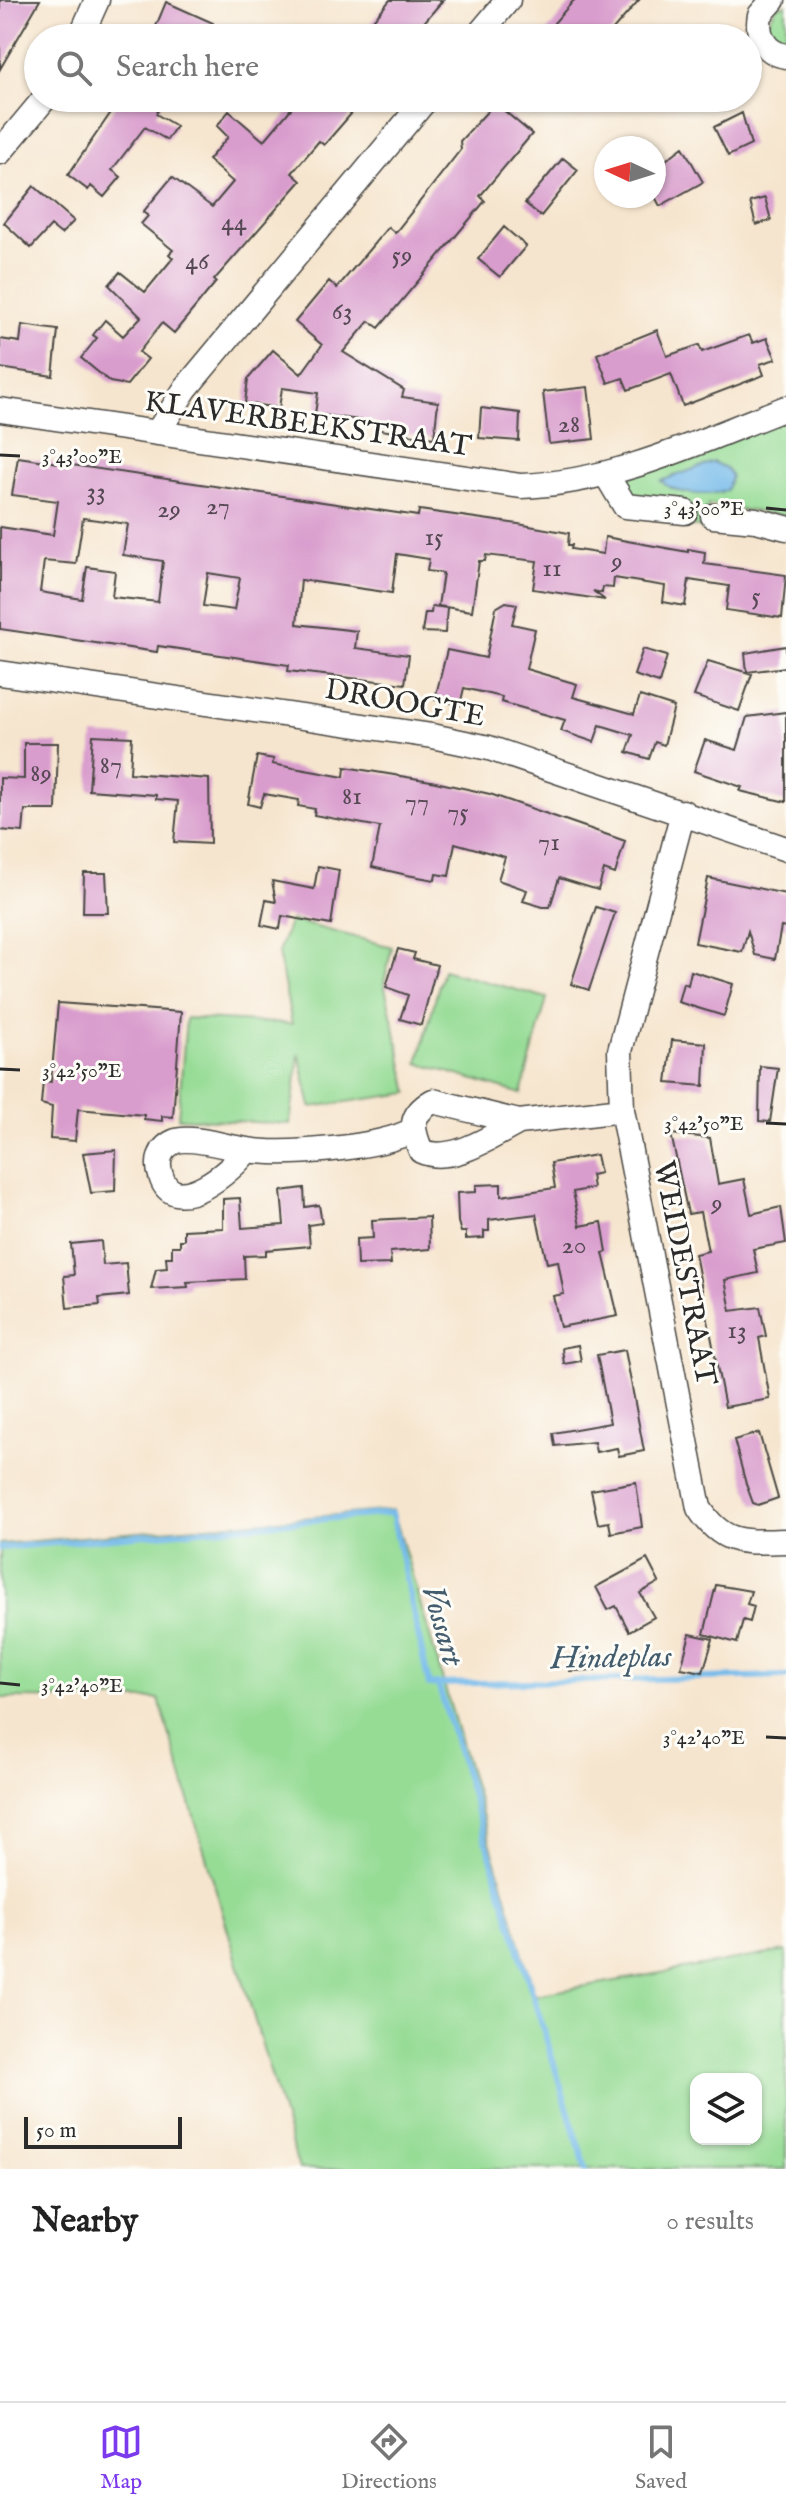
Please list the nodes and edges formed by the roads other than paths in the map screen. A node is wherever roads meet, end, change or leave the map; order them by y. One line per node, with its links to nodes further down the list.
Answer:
1 (97, 0): 4 (street)
2 (508, 0): 5 (street)
3 (773, 0): 6 (street)
4 (86, 24)
5 (488, 24)
6 (760, 24)
7 (762, 39): 8 (street)
8 (786, 56)
9 (33, 112): 11 (street)
10 (415, 112): 14 (street)
11 (0, 152)
12 (786, 408): 15 (street, KLAVERBEEKSTRAAT)
13 (0, 410): 14 (street, KLAVERBEEKSTRAAT)
14 (157, 433): 15 (street, KLAVERBEEKSTRAAT)
15 (607, 476): 16 (street)
16 (685, 512)
17 (713, 516): 18 (street)
18 (786, 528)
19 (0, 673): 20 (street, DROOGTE)
20 (683, 812): 21 (street, DROOGTE); 22 (street, WEIDESTRAAT)
21 (786, 849)
22 (622, 1110): 23 (street); 26 (street, WEIDESTRAAT)
23 (519, 1122): 24 (street); 24 (street)
24 (413, 1130): 25 (street)
25 (247, 1150)
26 (786, 1541)

